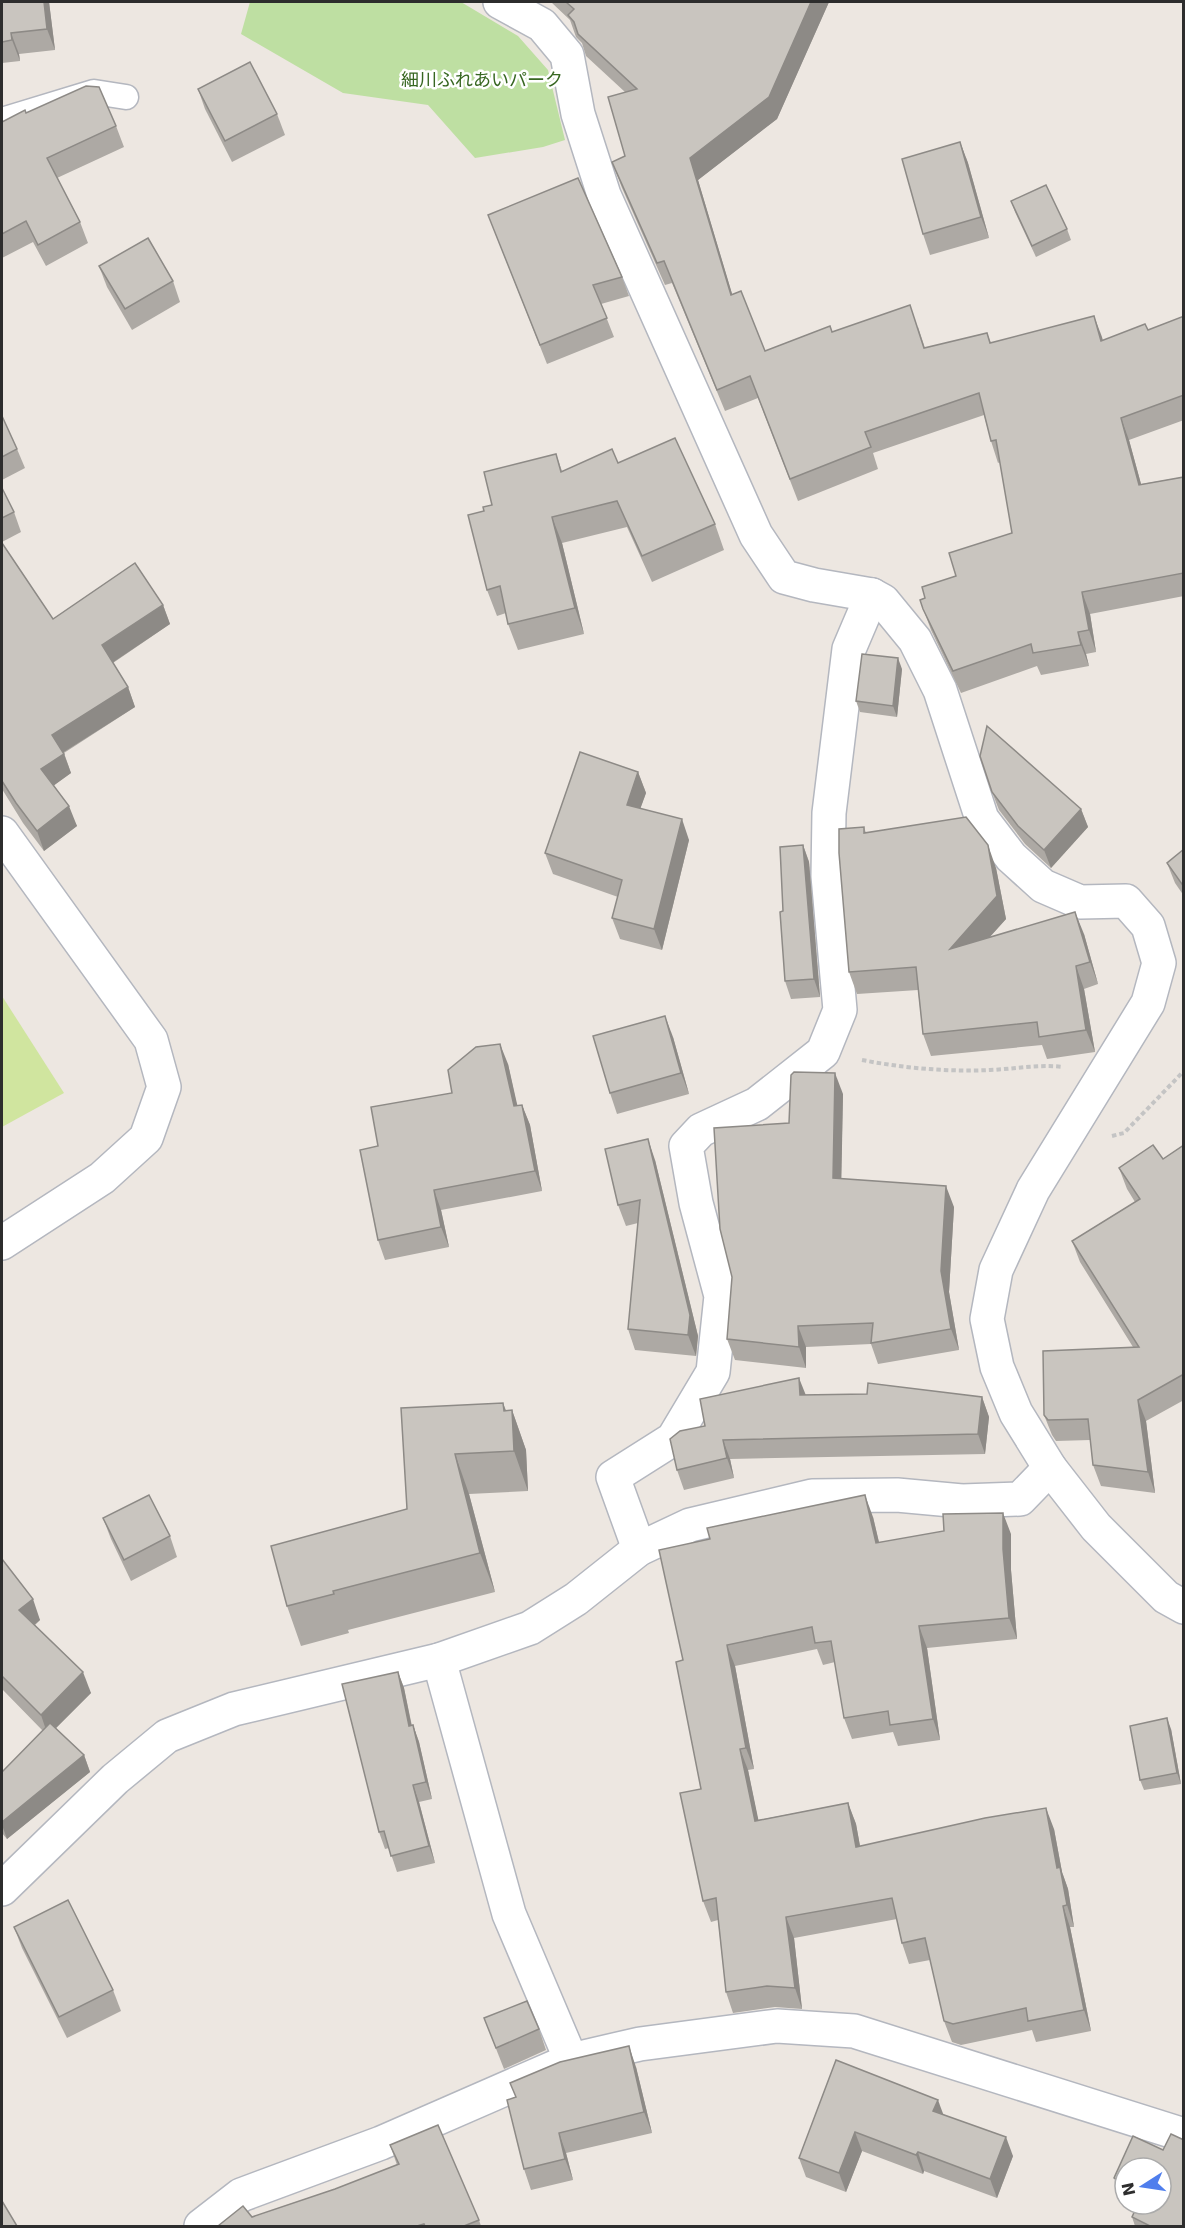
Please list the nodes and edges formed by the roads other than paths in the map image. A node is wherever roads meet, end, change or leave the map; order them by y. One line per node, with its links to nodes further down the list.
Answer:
1 (500, 2): 4 (street)
2 (126, 97): 3 (lane)
3 (2, 120)
4 (872, 595): 7 (street); 8 (street)
5 (2, 833): 6 (street)
6 (2, 1243)
7 (1050, 1468): 8 (street); 9 (street)
8 (639, 1549): 10 (street)
9 (1184, 1607)
10 (439, 1660): 11 (street); 12 (street)
11 (2, 1889)
12 (571, 2060): 13 (street); 14 (street)
13 (1184, 2135)
14 (201, 2226)

